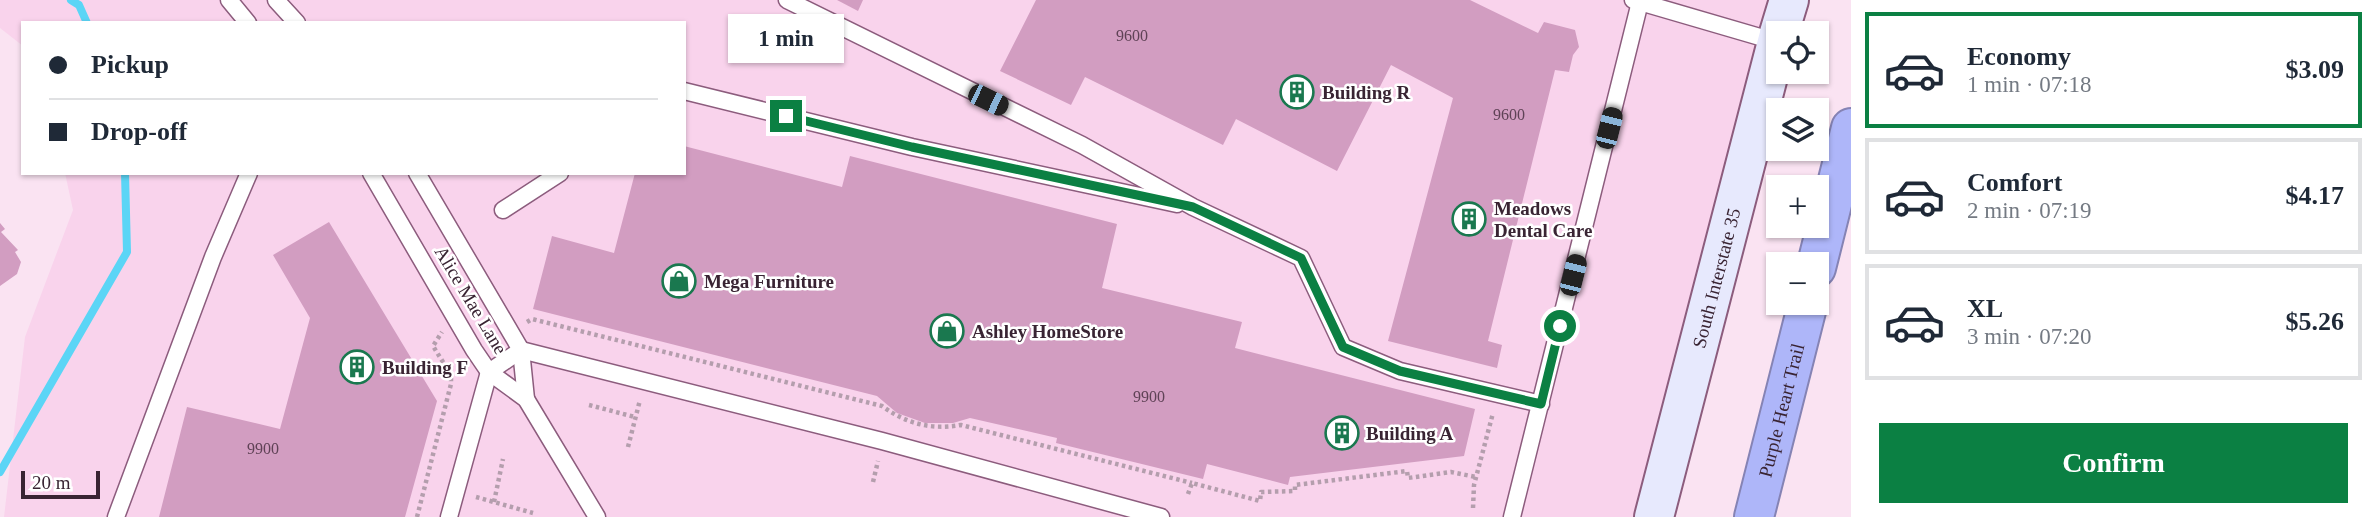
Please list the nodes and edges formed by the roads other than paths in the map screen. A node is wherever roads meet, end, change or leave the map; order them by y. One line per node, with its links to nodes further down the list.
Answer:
1 (229, 0): 6 (lane)
2 (276, 0): 7 (lane)
3 (787, 0): 17 (lane)
4 (1789, 0): 8 (main road, South Interstate 35)
5 (1636, 1): 9 (lane); 24 (lane)
6 (246, 21)
7 (295, 21)
8 (1783, 21)
9 (1766, 35)
10 (1766, 84): 30 (main road, South Interstate 35)
11 (686, 90): 17 (lane)
12 (1851, 128): 19 (highway)
13 (248, 175): 25 (lane)
14 (372, 175): 22 (lane, Alice Mae Lane)
15 (418, 175): 21 (lane, Alice Mae Lane)
16 (557, 175): 18 (lane)
17 (1193, 207): 24 (lane)
18 (503, 210)
19 (1820, 252)
20 (1805, 315): 31 (highway, Purple Heart Trail)
21 (521, 350): 22 (lane); 23 (lane, Alice Mae Lane); 28 (lane)
22 (489, 372): 23 (lane, Alice Mae Lane); 26 (lane)
23 (526, 399): 27 (lane)
24 (1541, 404): 29 (lane)
25 (116, 517)
26 (449, 517)
27 (597, 517)
28 (1161, 517)
29 (1512, 517)
30 (1654, 517)
31 (1754, 517)

